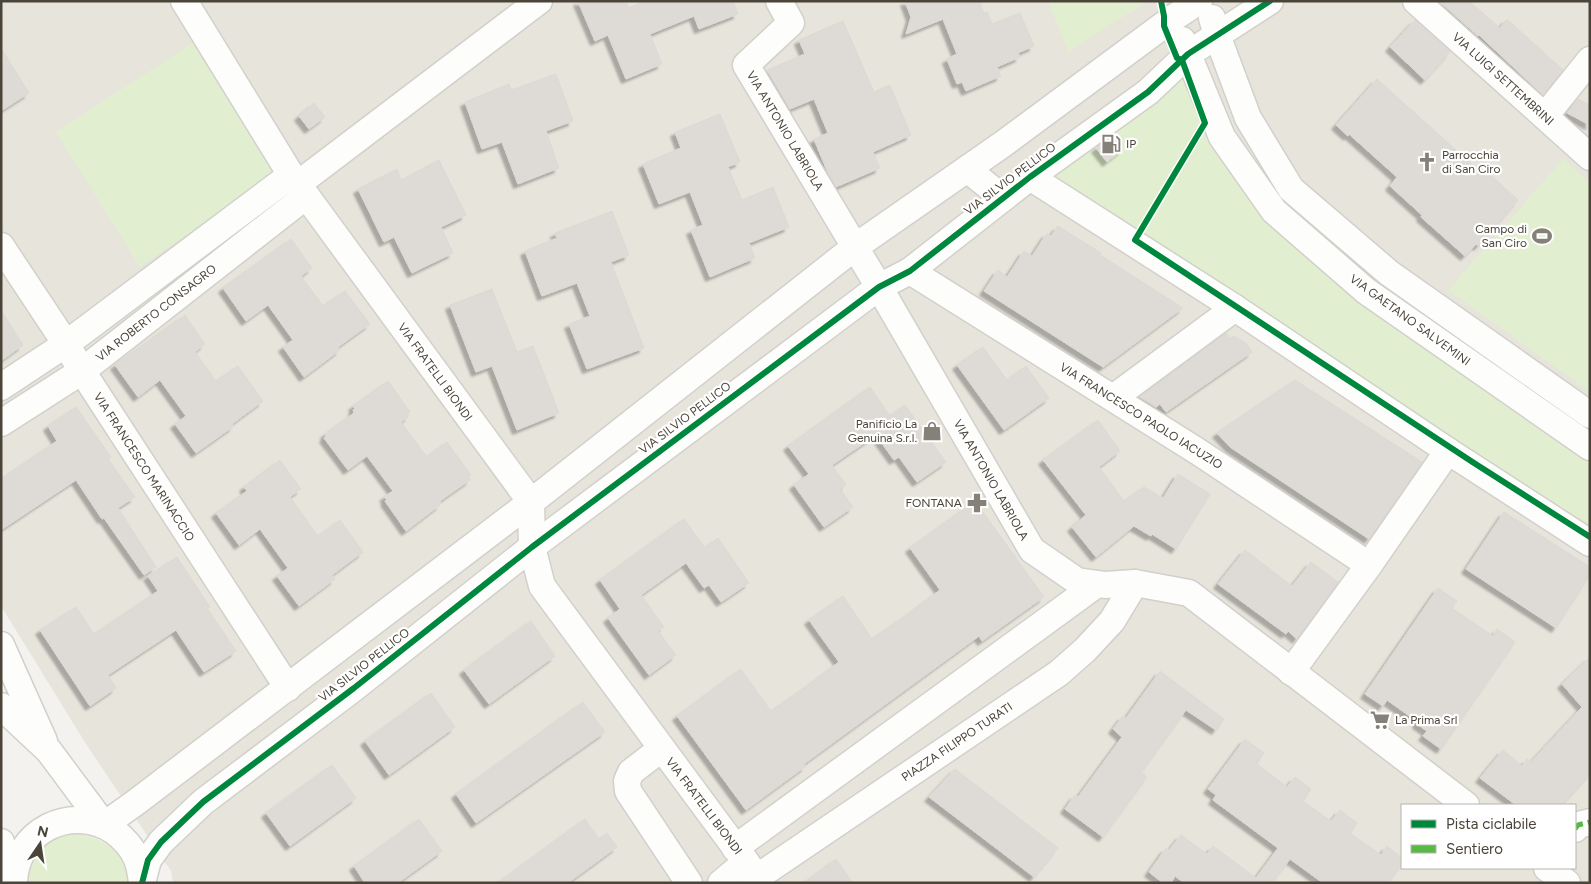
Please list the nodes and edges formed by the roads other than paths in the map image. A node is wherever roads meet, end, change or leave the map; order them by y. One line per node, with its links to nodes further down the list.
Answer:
1 (184, 1): 16 (street, VIA FRATELLI BIONDI)
2 (539, 1): 16 (street, VIA ROBERTO CONSAGRO)
3 (779, 1): 19 (street, VIA ANTONIO LABRIOLA)
4 (1200, 1): 8 (street)
5 (1208, 1): 9 (street)
6 (1270, 1): 9 (street, VIA SILVIO PELLICO)
7 (1416, 1): 12 (street, VIA LUIGI SETTEMBRINI)
8 (1171, 10): 10 (street, VIA GAETANO SALVEMINI); 14 (street)
9 (1217, 35): 10 (street, VIA SILVIO PELLICO); 24 (street)
10 (1188, 54): 15 (street, VIA SILVIO PELLICO); 27 (street, VIA GAETANO SALVEMINI)
11 (1590, 60): 12 (street)
12 (1546, 116): 13 (street, VIA LUIGI SETTEMBRINI)
13 (1590, 157)
14 (967, 169): 17 (street, VIA SILVIO PELLICO); 19 (street)
15 (1030, 177): 17 (street, VIA SILVIO PELLICO); 22 (street)
16 (298, 185): 23 (street, VIA ROBERTO CONSAGRO); 25 (street, VIA ROBERTO CONSAGRO); 35 (street, VIA FRATELLI BIONDI)
17 (1003, 198): 20 (street, VIA SILVIO PELLICO)
18 (1, 246): 23 (street, VIA FRANCESCO MARINACCIO)
19 (855, 247): 21 (street, VIA ANTONIO LABRIOLA); 35 (street)
20 (910, 271): 21 (street, VIA SILVIO PELLICO); 29 (street, VIA FRANCESCO PAOLO IACUZIO)
21 (878, 286): 37 (street, VIA SILVIO PELLICO); 40 (street, VIA ANTONIO LABRIOLA)
22 (1235, 308): 29 (street); 34 (street)
23 (66, 344): 25 (street, VIA FRANCESCO MARINACCIO); 26 (street, VIA ROBERTO CONSAGRO)
24 (1521, 366): 27 (street); 28 (street)
25 (82, 371): 32 (street, VIA ROBERTO CONSAGRO); 43 (street, VIA FRANCESCO MARINACCIO)
26 (1, 386)
27 (1504, 387): 30 (street, VIA GAETANO SALVEMINI)
28 (1560, 393): 30 (street); 31 (street)
29 (1113, 398): 38 (street, VIA FRANCESCO PAOLO IACUZIO)
30 (1544, 415): 33 (street, VIA GAETANO SALVEMINI)
31 (1590, 415)
32 (1, 423)
33 (1590, 447)
34 (1448, 452): 36 (street); 38 (street)
35 (531, 502): 37 (street, VIA FRATELLI BIONDI); 43 (street)
36 (1590, 543)
37 (532, 547): 45 (street, VIA FRATELLI BIONDI); 55 (street, VIA SILVIO PELLICO)
38 (1370, 565): 42 (street)
39 (1135, 583): 40 (street, VIA ANTONIO LABRIOLA); 42 (street, VIA ANTONIO LABRIOLA); 52 (street, PIAZZA FILIPPO TURATI)
40 (1097, 584): 52 (street)
41 (1, 645): 46 (street)
42 (1291, 672): 47 (street, VIA ANTONIO LABRIOLA)
43 (288, 688): 49 (street)
44 (1, 706): 46 (street)
45 (661, 749): 52 (street, VIA FRATELLI BIONDI); 56 (street, VIA FRATELLI BIONDI)
46 (49, 751): 49 (street)
47 (1465, 804)
48 (1590, 822): 50 (street)
49 (104, 825): 54 (street); 55 (street)
50 (1576, 828)
51 (1, 842): 54 (street)
52 (749, 868): 57 (street, VIA FRATELLI BIONDI)
53 (1548, 869): 58 (street)
54 (13, 883)
55 (142, 883)
56 (689, 883)
57 (721, 883)
58 (1567, 883)

